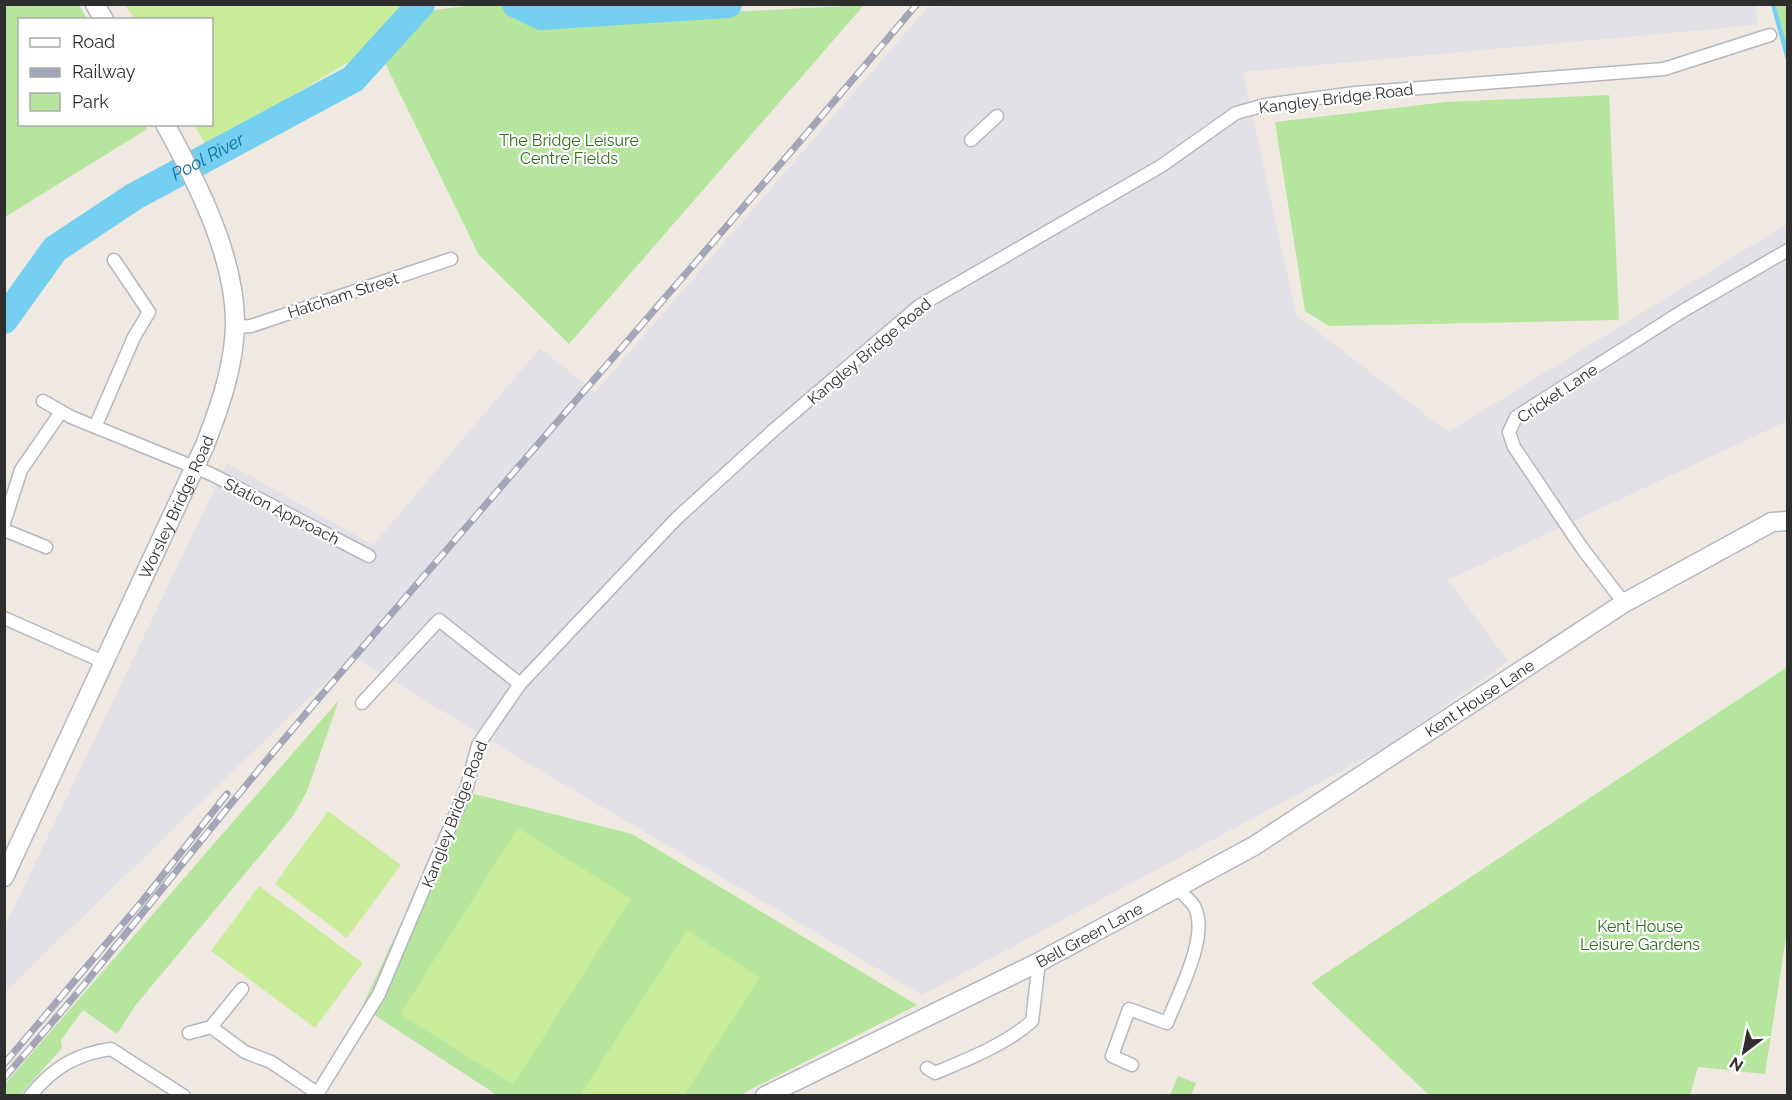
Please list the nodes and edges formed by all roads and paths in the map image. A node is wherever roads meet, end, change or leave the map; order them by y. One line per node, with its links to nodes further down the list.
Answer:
1 (95, 4): 2 (street)
2 (103, 18)
3 (1770, 34): 23 (street, Kangley Bridge Road)
4 (997, 116): 6 (street)
5 (166, 126): 10 (street, Worsley Bridge Road)
6 (971, 140)
7 (1788, 250): 20 (street, Cricket Lane)
8 (451, 259): 10 (street, Hatcham Street)
9 (114, 260): 13 (street)
10 (235, 327): 14 (street, Worsley Bridge Road)
11 (44, 401): 12 (street, Station Approach)
12 (61, 412): 13 (street, Station Approach); 16 (street)
13 (96, 426): 14 (street, Station Approach)
14 (195, 467): 19 (street, Station Approach); 22 (street, Worsley Bridge Road)
15 (1788, 521): 20 (street, Kent House Lane)
16 (4, 523)
17 (4, 530): 18 (street)
18 (46, 548)
19 (369, 556)
20 (1624, 603): 26 (street, Kent House Lane)
21 (4, 618): 22 (street)
22 (106, 663): 25 (street, Worsley Bridge Road)
23 (520, 684): 24 (street); 33 (street, Kangley Bridge Road)
24 (362, 703)
25 (4, 877)
26 (1177, 888): 27 (street, Bell Green Lane); 31 (street)
27 (1039, 962): 32 (street); 36 (street, Bell Green Lane)
28 (242, 989): 29 (street)
29 (211, 1027): 30 (street); 33 (street)
30 (189, 1033)
31 (1132, 1065)
32 (927, 1068)
33 (316, 1094)
34 (30, 1095): 35 (street)
35 (184, 1095)
36 (765, 1095)

